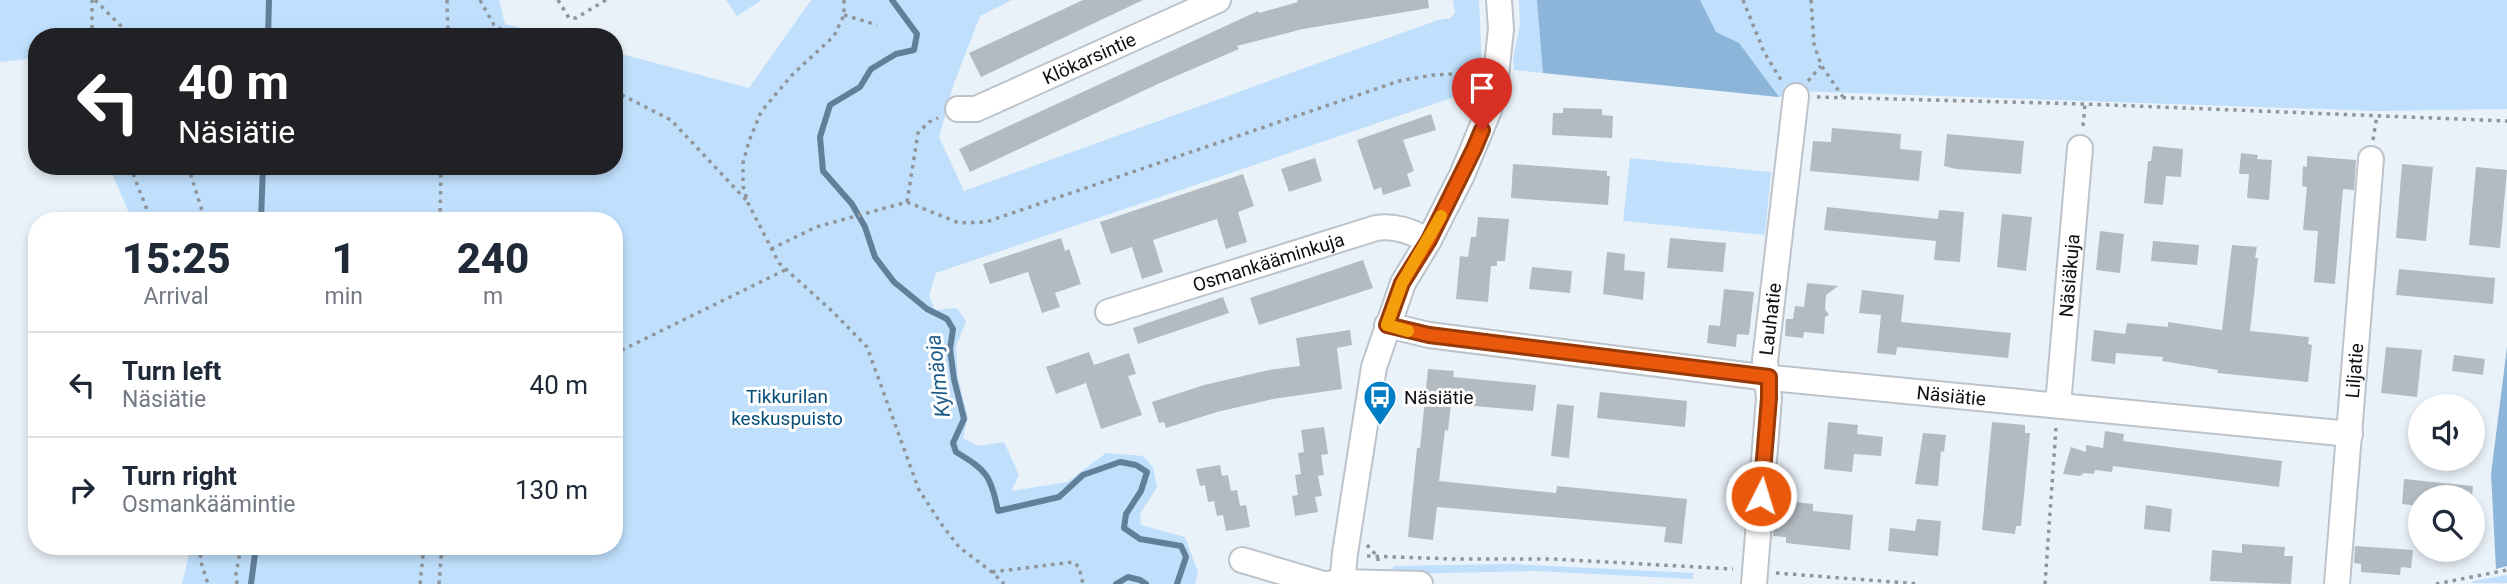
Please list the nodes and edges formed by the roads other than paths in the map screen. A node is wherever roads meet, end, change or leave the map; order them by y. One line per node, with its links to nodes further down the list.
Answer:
1 (1218, 0): 4 (street, Klökarsintie)
2 (1499, 0): 7 (street)
3 (1796, 96): 10 (street, Lauhatie)
4 (952, 112)
5 (2080, 148): 11 (street, Näsiäkuja)
6 (2371, 159): 12 (street, Liljatie)
7 (1429, 240): 8 (street, Osmankääminkuja); 9 (street)
8 (1108, 312)
9 (1387, 325): 10 (street, Näsiätie); 15 (street)
10 (1769, 377): 11 (street, Näsiätie); 14 (street, Lauhatie)
11 (2058, 405): 12 (street, Näsiätie)
12 (2350, 434): 18 (street, Liljatie)
13 (1241, 560): 15 (street)
14 (1755, 577)
15 (1334, 583): 16 (street)
16 (1378, 583): 17 (street)
17 (1420, 584)
18 (2337, 584)

